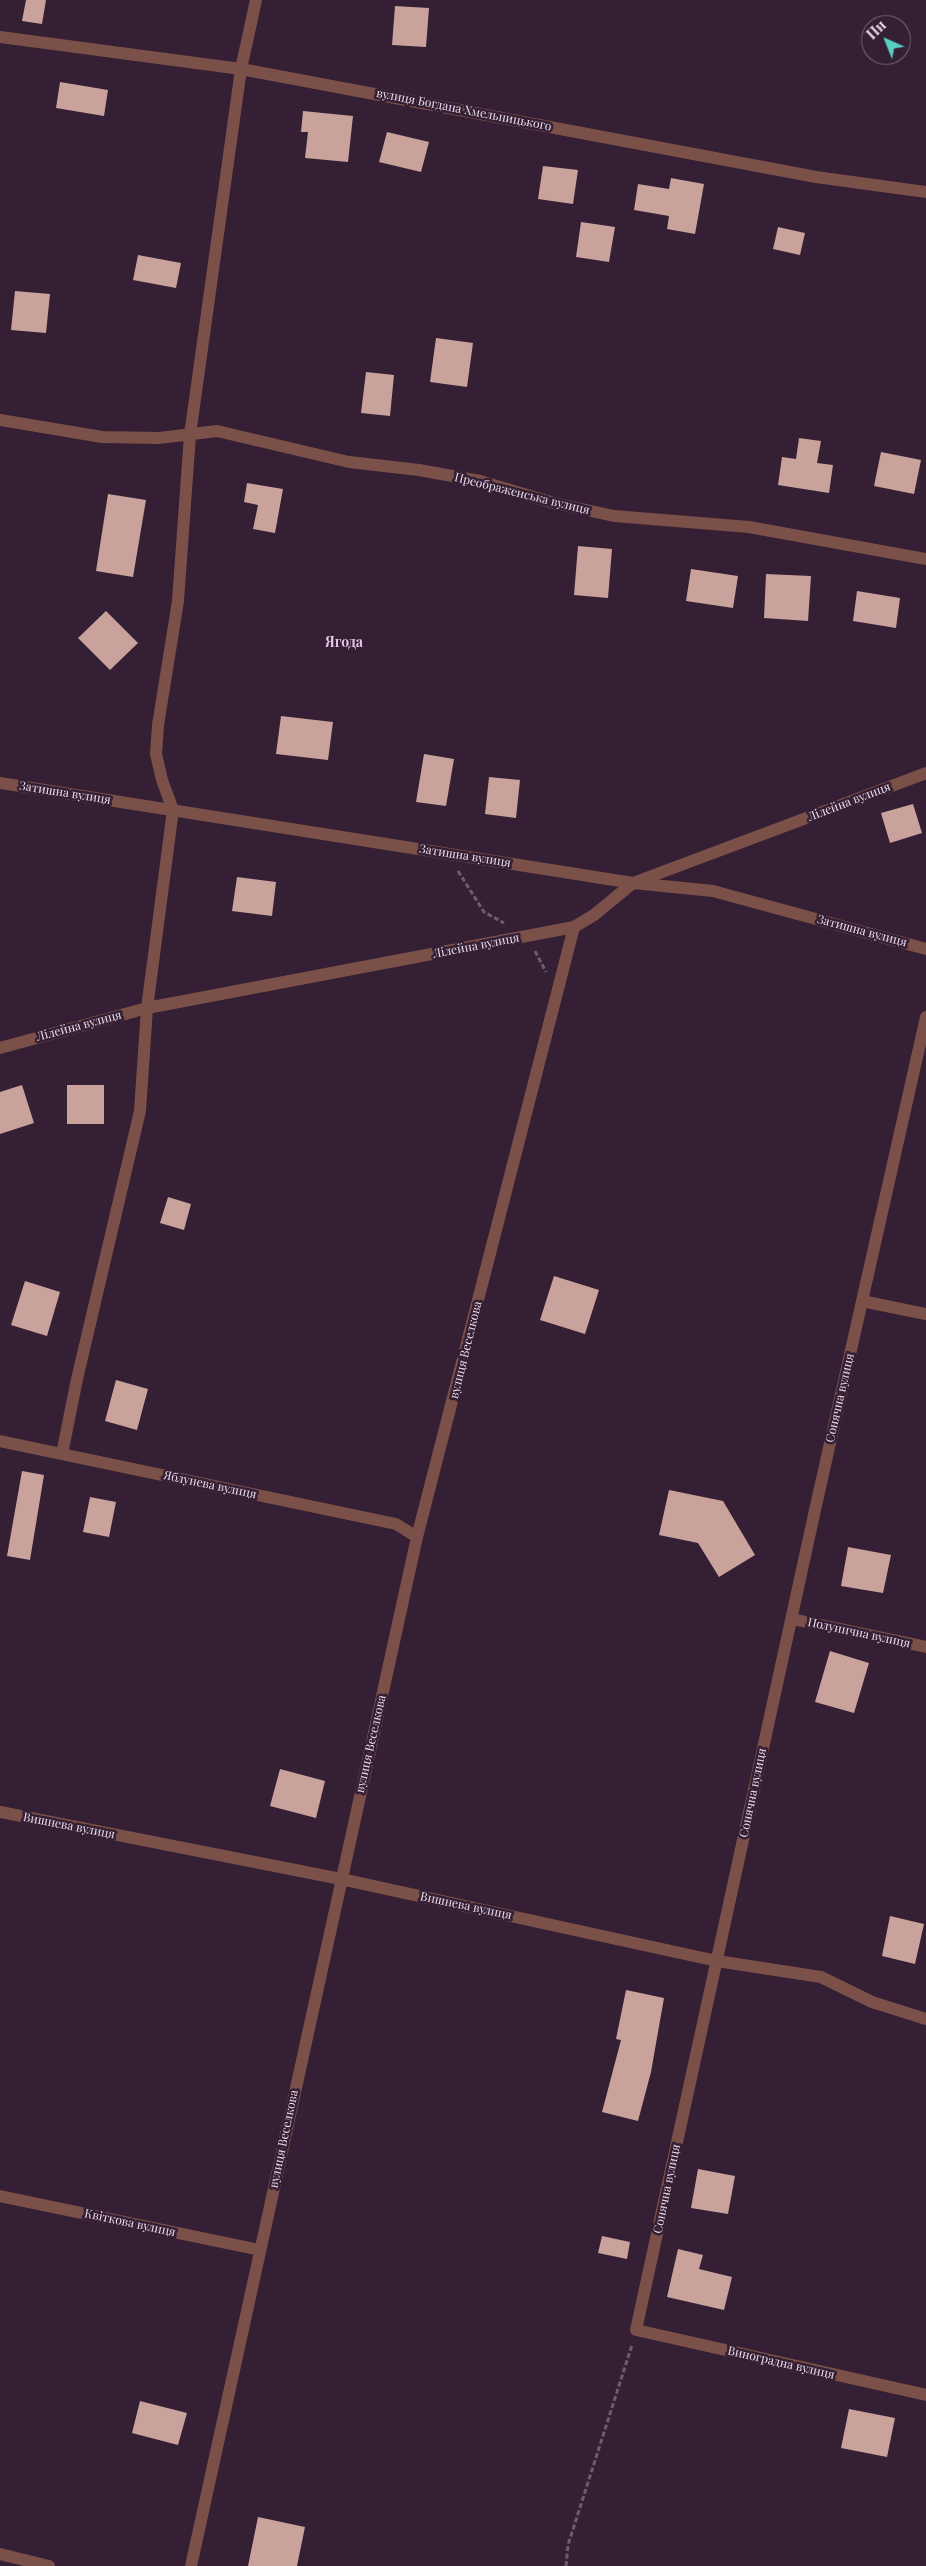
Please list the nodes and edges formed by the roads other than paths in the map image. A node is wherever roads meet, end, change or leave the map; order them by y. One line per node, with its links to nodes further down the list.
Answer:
1 (256, 0): 3 (street)
2 (0, 37): 3 (street, вулиця Богдана Хмельницького)
3 (241, 68): 4 (street, вулиця Богдана Хмельницького); 6 (street)
4 (926, 192)
5 (0, 420): 6 (street, Преображенська вулиця)
6 (190, 435): 7 (street, Преображенська вулиця); 10 (street)
7 (926, 559)
8 (926, 773): 11 (street, Лілейна вулиця)
9 (0, 783): 10 (street, Затишна вулиця)
10 (173, 810): 11 (street, Затишна вулиця); 14 (street)
11 (633, 883): 12 (street, Лілейна вулиця); 13 (street, Затишна вулиця)
12 (574, 927): 14 (street, Лілейна вулиця); 21 (street, вулиця Веселкова)
13 (926, 949)
14 (147, 1008): 16 (street, Лілейна вулиця); 20 (street)
15 (926, 1016): 17 (street, Сонячна вулиця)
16 (0, 1048)
17 (862, 1301): 18 (street); 22 (street, Сонячна вулиця)
18 (926, 1314)
19 (0, 1441): 20 (street, Яблунева вулиця)
20 (62, 1454): 21 (street, Яблунева вулиця)
21 (417, 1537): 25 (street, вулиця Веселкова)
22 (792, 1619): 23 (street, Полунична вулиця); 26 (street, Сонячна вулиця)
23 (926, 1647)
24 (0, 1812): 25 (street, Вишнева вулиця)
25 (341, 1878): 26 (street, Вишнева вулиця); 29 (street, вулиця Веселкова)
26 (717, 1960): 27 (street, Вишнева вулиця); 30 (street, Сонячна вулиця)
27 (926, 2019)
28 (0, 2196): 29 (street, Квіткова вулиця)
29 (260, 2250): 34 (street, вулиця Веселкова)
30 (636, 2330): 31 (street, Виноградна вулиця)
31 (926, 2395)
32 (0, 2554): 33 (street)
33 (49, 2566)
34 (191, 2566)

